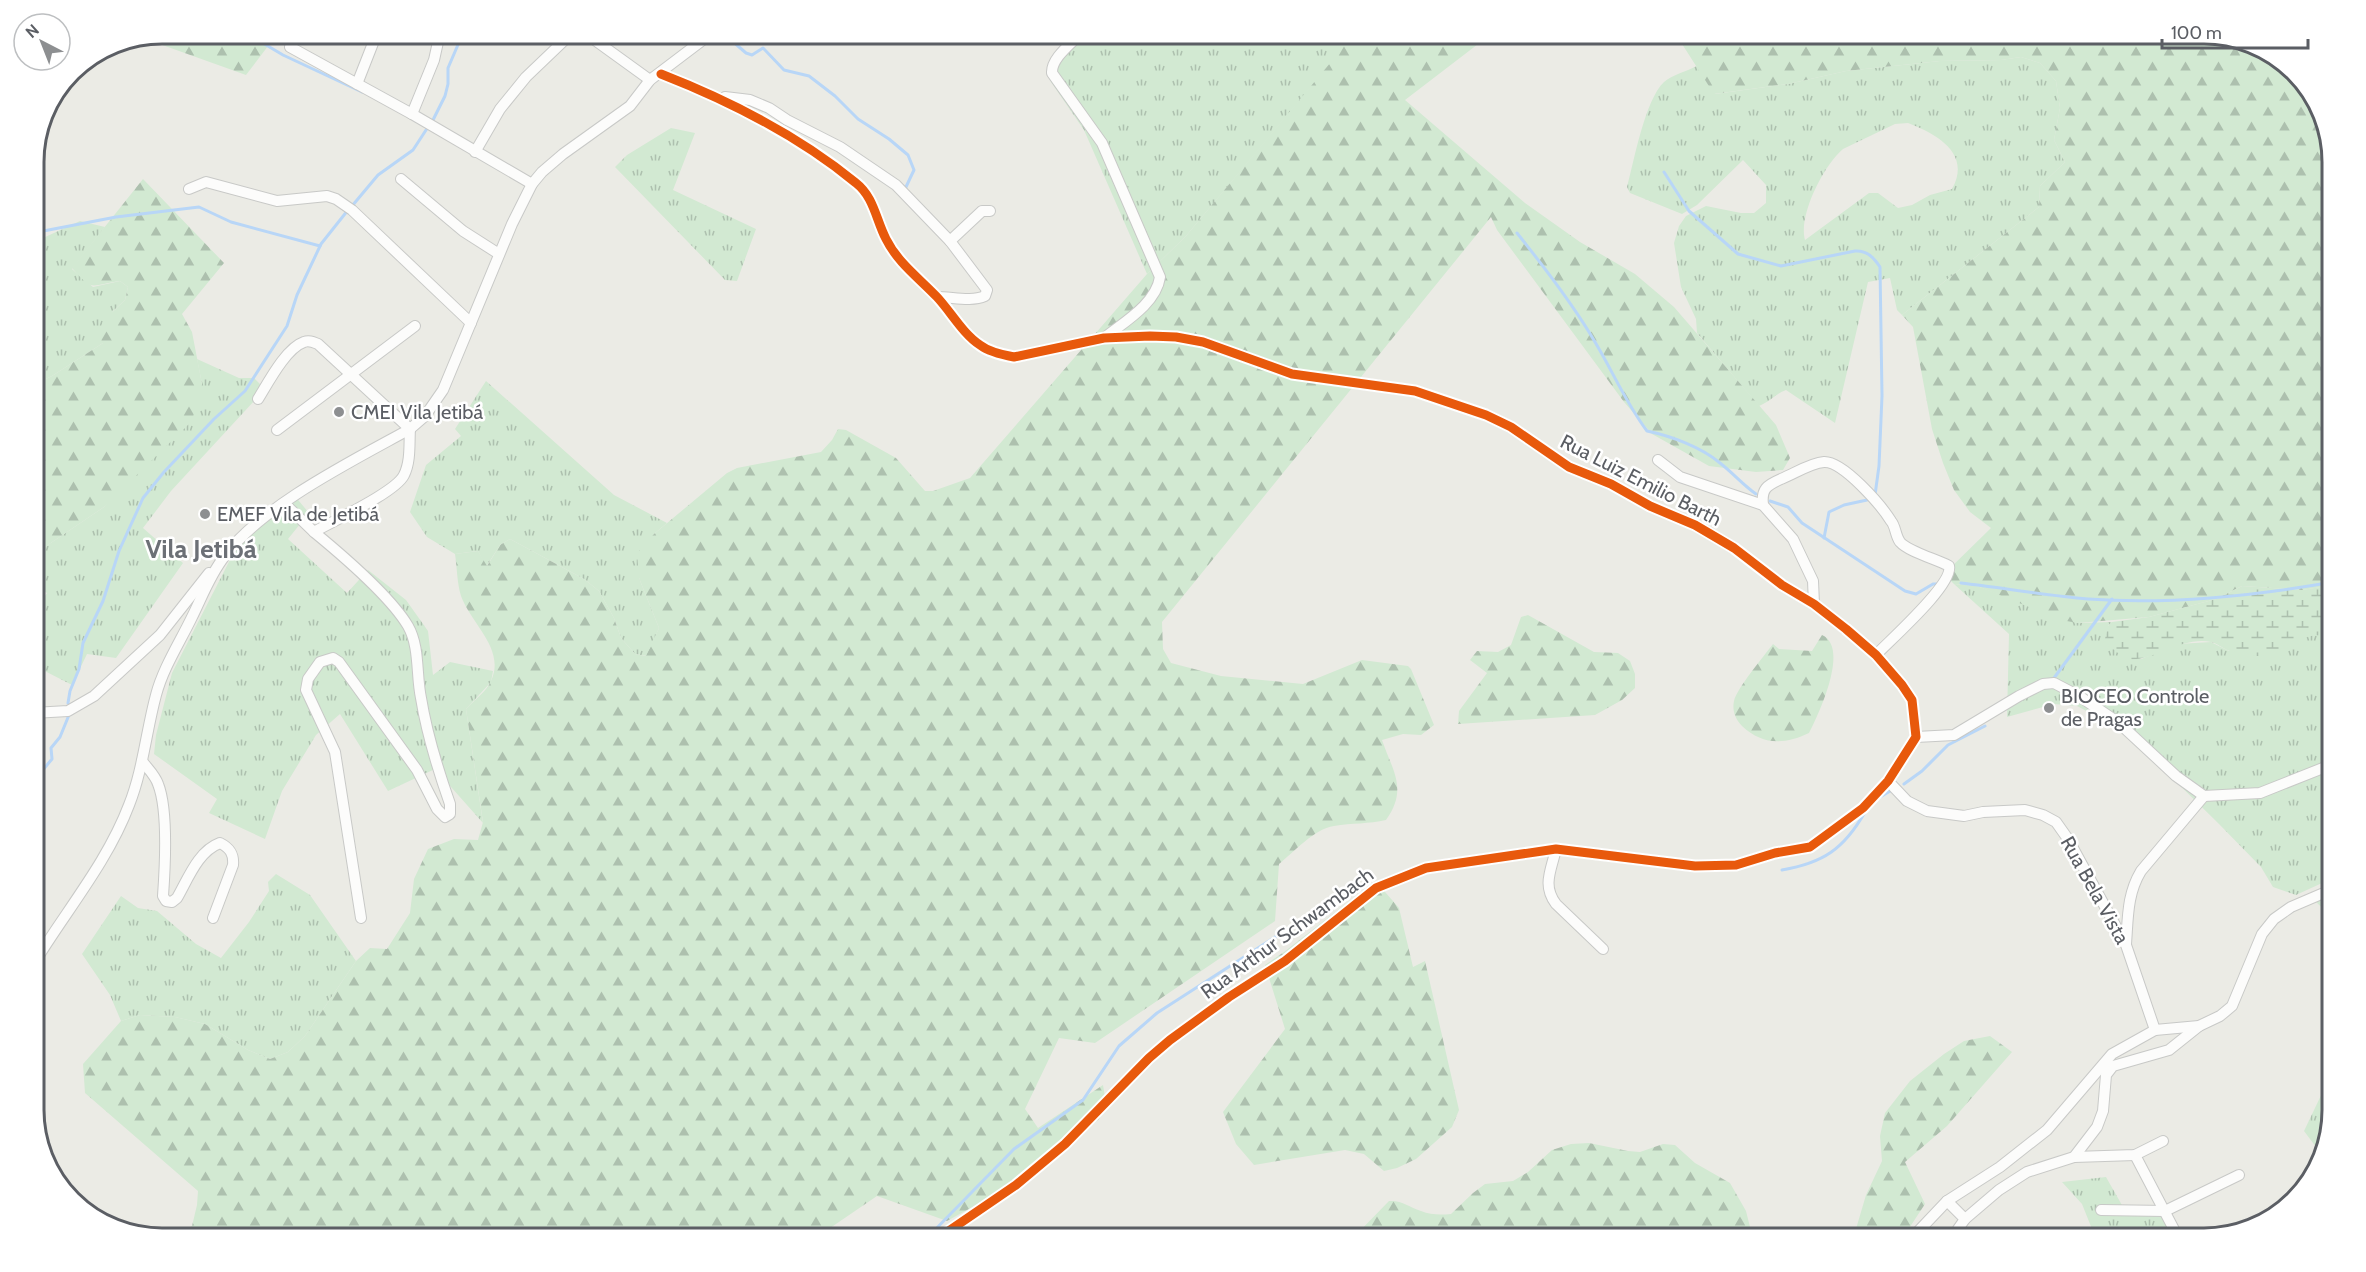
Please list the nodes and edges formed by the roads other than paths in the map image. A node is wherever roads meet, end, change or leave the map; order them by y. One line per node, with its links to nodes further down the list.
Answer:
1 (372, 44): 10 (street)
2 (438, 44): 12 (street)
3 (560, 44): 13 (street)
4 (600, 44): 9 (street)
5 (698, 44): 8 (street)
6 (1071, 44): 23 (street)
7 (290, 47): 10 (street)
8 (661, 74): 9 (street); 11 (street, Rua Luiz Emilio Barth)
9 (650, 80): 15 (street)
10 (357, 84): 12 (street)
11 (718, 97): 18 (street); 20 (street, Rua Luiz Emilio Barth)
12 (412, 114): 13 (street)
13 (475, 152): 15 (street)
14 (401, 179): 19 (street)
15 (532, 184): 19 (street)
16 (189, 189): 21 (street)
17 (990, 211): 18 (street)
18 (950, 241): 20 (street)
19 (500, 254): 21 (street)
20 (937, 297): 23 (street, Rua Luiz Emilio Barth)
21 (471, 323): 26 (street)
22 (415, 326): 24 (street)
23 (1104, 338): 33 (street, Rua Luiz Emilio Barth)
24 (350, 375): 25 (street); 26 (street); 27 (street)
25 (258, 399)
26 (410, 429): 29 (street); 31 (street)
27 (277, 430)
28 (1658, 459): 30 (street)
29 (284, 503): 31 (street); 32 (street)
30 (1763, 505): 33 (street); 34 (street)
31 (314, 532): 44 (street)
32 (224, 556): 35 (street); 37 (street)
33 (1814, 604): 34 (street)
34 (1876, 655): 36 (street)
35 (44, 712)
36 (1916, 737): 39 (street, Rua Arthur Schwambach); 40 (street)
37 (142, 761): 43 (street); 46 (street)
38 (2322, 768): 40 (street)
39 (1888, 781): 41 (street, Rua Arthur Schwambach); 45 (street, Rua Bela Vista)
40 (2204, 796): 45 (street)
41 (1556, 849): 47 (street); 58 (street, Rua Arthur Schwambach)
42 (2322, 894): 48 (street)
43 (213, 918)
44 (361, 918)
45 (2126, 945): 49 (street, Rua Bela Vista)
46 (44, 948)
47 (1603, 949)
48 (2199, 1026): 49 (street); 52 (street)
49 (2155, 1030): 54 (street)
50 (2163, 1141): 51 (street)
51 (2135, 1155): 52 (street); 56 (street)
52 (2074, 1158): 57 (street)
53 (2239, 1175): 56 (street)
54 (1947, 1201): 57 (street); 59 (street)
55 (2101, 1210): 56 (street)
56 (2165, 1211): 61 (street)
57 (1965, 1219): 60 (street)
58 (953, 1228)
59 (1921, 1228)
60 (1960, 1228)
61 (2174, 1228)

